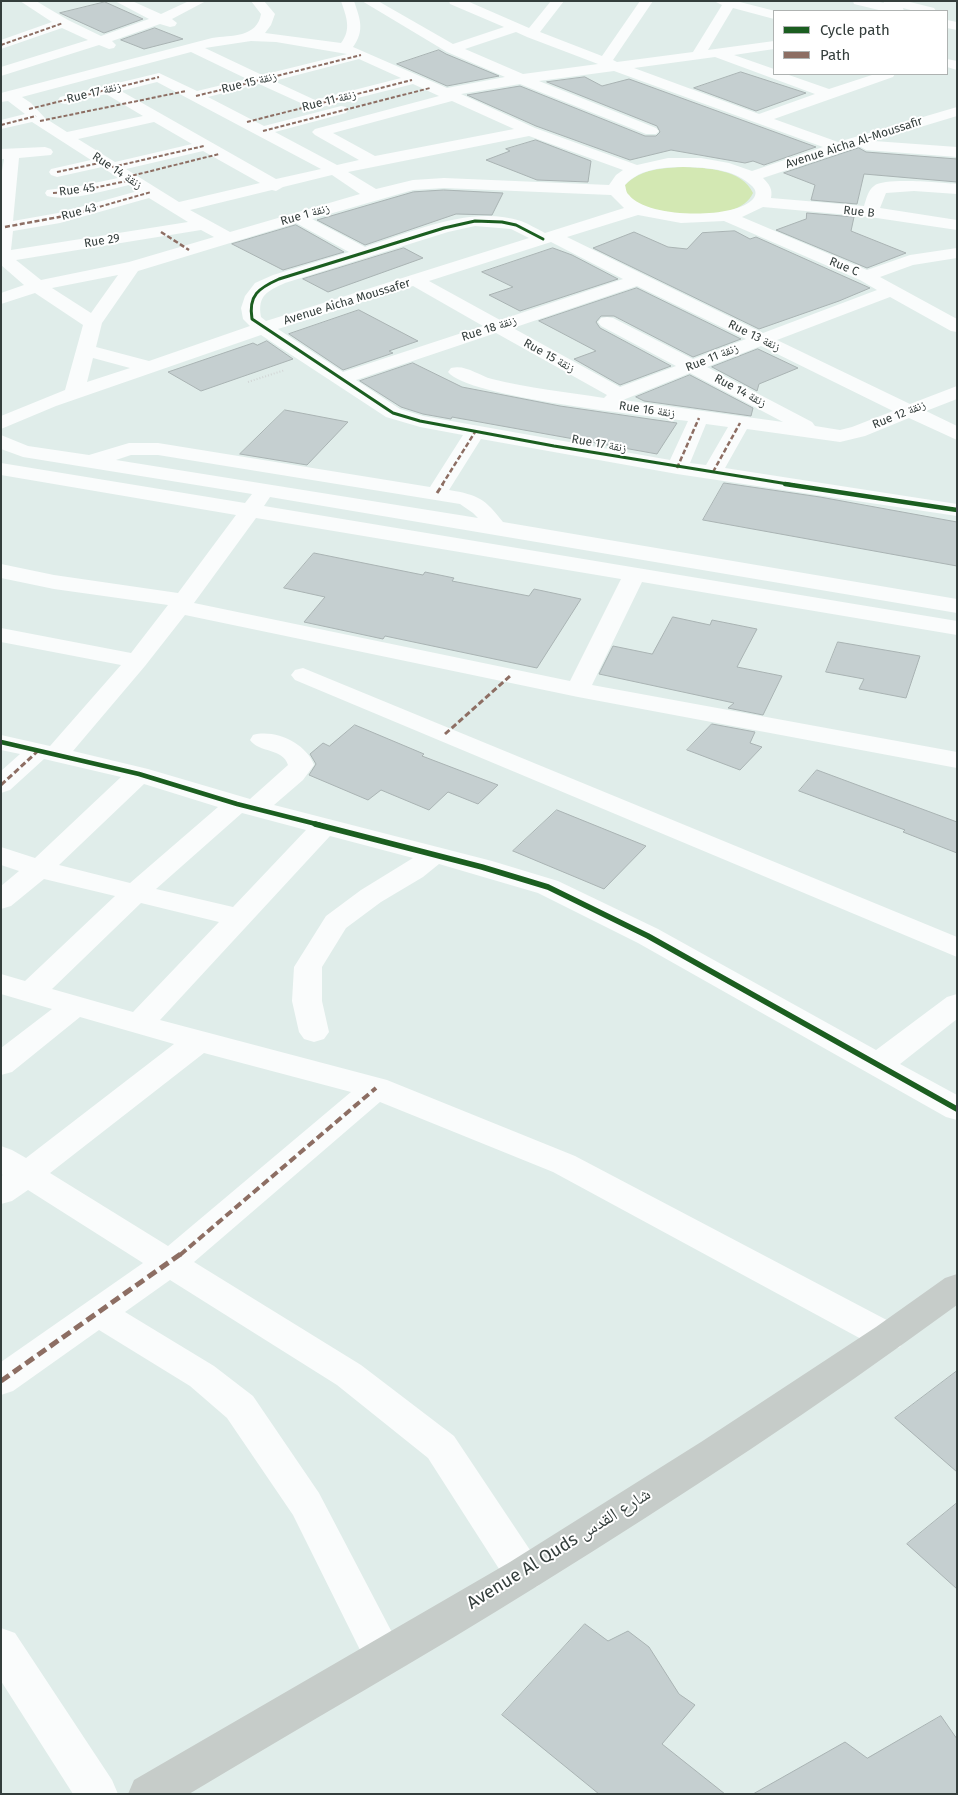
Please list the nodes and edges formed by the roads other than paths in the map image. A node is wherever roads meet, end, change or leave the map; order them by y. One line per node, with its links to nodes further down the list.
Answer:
1 (26, 1): 14 (street)
2 (121, 1): 17 (street)
3 (200, 1): 17 (street)
4 (257, 1): 22 (street)
5 (347, 1): 26 (street)
6 (368, 1): 27 (street)
7 (455, 1): 19 (street)
8 (558, 1): 20 (street)
9 (647, 1): 32 (street)
10 (859, 1): 12 (street)
11 (725, 2): 15 (street); 30 (street)
12 (889, 7): 13 (street)
13 (919, 10)
14 (48, 13): 16 (street); 18 (street)
15 (773, 15)
16 (29, 19)
17 (161, 19): 21 (street); 23 (street)
18 (64, 23): 23 (street); 24 (street)
19 (515, 28): 20 (street); 27 (street)
20 (532, 34): 32 (street)
21 (191, 37): 22 (street); 31 (street); 39 (street)
22 (251, 37): 26 (street)
23 (99, 41): 31 (street); 33 (street)
24 (1, 45)
25 (773, 45): 28 (street)
26 (345, 48): 29 (street)
27 (452, 49): 38 (street)
28 (717, 53): 30 (street); 35 (street)
29 (361, 55): 39 (street, Rue 15 زنقة); 40 (street)
30 (697, 56): 32 (street)
31 (144, 60): 41 (street)
32 (610, 65): 38 (street); 52 (street)
33 (17, 67): 34 (street); 41 (street)
34 (1, 72)
35 (773, 74)
36 (777, 75): 45 (street)
37 (877, 75): 45 (street)
38 (521, 79): 44 (street); 57 (street)
39 (262, 80): 43 (street, Rue 15 زنقة); 48 (street)
40 (412, 80): 44 (street); 48 (street, Rue 11 زنقة)
41 (48, 86): 46 (street)
42 (109, 90): 43 (street, Rue 17 زنقة); 47 (street); 50 (street, Rue 17 زنقة)
43 (191, 93): 47 (street, Rue 15 زنقة); 53 (street)
44 (442, 93): 55 (street); 56 (street); 65 (street)
45 (828, 94): 52 (street)
46 (6, 97): 50 (street, Rue 14 زنقة)
47 (132, 103): 50 (street, Rue 15 زنقة); 51 (street)
48 (314, 105): 53 (street, Rue 11 زنقة)
49 (957, 111): 59 (street, Avenue Aicha Al-Moussafir)
50 (35, 115): 54 (street); 58 (street, Rue 14 زنقة)
51 (156, 117): 58 (street); 60 (street)
52 (761, 118): 59 (street)
53 (247, 122): 55 (street)
54 (1, 125)
55 (263, 130): 67 (street)
56 (530, 131): 65 (street); 68 (street)
57 (650, 131)
58 (65, 137): 66 (street, Rue 14 زنقة)
59 (844, 145): 62 (street); 70 (street, Avenue Aicha Al-Moussafir)
60 (204, 146): 64 (street); 66 (street)
61 (45, 152): 63 (street)
62 (957, 152)
63 (7, 154): 84 (street)
64 (219, 154): 71 (street, Rue 45); 72 (street)
65 (373, 161): 67 (street)
66 (108, 165): 69 (street); 71 (street, Rue 14 زنقة)
67 (335, 170): 72 (street); 77 (street)
68 (637, 170): 70 (street); 74 (street)
69 (56, 172)
70 (751, 177): 78 (street)
71 (129, 178): 75 (street, Rue 14 زنقة); 76 (street, Rue 45)
72 (276, 186): 79 (street)
73 (957, 189): 81 (street)
74 (616, 190): 77 (street, Rue 1 زنقة); 80 (street)
75 (151, 192): 79 (street, Rue 14 زنقة); 84 (street, Rue 43)
76 (53, 193)
77 (373, 195): 83 (street, Rue 1 زنقة)
78 (760, 202): 81 (street, Rue B); 82 (street)
79 (176, 208): 85 (street, Rue 14 زنقة)
80 (639, 209): 82 (street); 89 (street, Avenue Aicha Moussafer)
81 (870, 212): 86 (street, Rue B)
82 (726, 216): 95 (street, Rue C)
83 (296, 217): 88 (street, Rue 1 زنقة); 91 (street)
84 (4, 220): 93 (street)
85 (203, 225): 87 (street, Rue 29); 88 (street, Rue 14 زنقة)
86 (957, 225)
87 (161, 232): 90 (street); 93 (street, Rue 29)
88 (228, 238): 90 (street, Rue 1 زنقة)
89 (548, 238): 91 (street, Rue 13 زنقة); 96 (street, Avenue Aicha Moussafer); 97 (street, Rue 13 زنقة)
90 (189, 250): 94 (street, Rue 1 زنقة)
91 (364, 252): 107 (street, Rue 13 زنقة)
92 (957, 253): 95 (street)
93 (2, 257): 98 (street)
94 (132, 267): 98 (street, Rue 1 زنقة); 104 (street)
95 (866, 276): 99 (street, Rue C)
96 (414, 280): 105 (street, Rue 15 زنقة); 107 (street, Avenue Aicha Moussafer)
97 (638, 280): 105 (street, Rue 18 زنقة); 108 (street, Rue 13 زنقة)
98 (37, 286): 100 (street, Rue 1 زنقة); 104 (street)
99 (890, 290): 101 (street, Rue C); 108 (street, Rue 11 زنقة)
100 (1, 299)
101 (927, 310): 102 (street); 106 (street, Rue C)
102 (957, 310)
103 (607, 322): 110 (street, Rue 14 زنقة)
104 (93, 323): 109 (street)
105 (496, 326): 113 (street, Rue 18 زنقة); 116 (street, Rue 15 زنقة)
106 (957, 327)
107 (263, 328): 111 (street, Avenue Aicha Moussafer); 113 (street, Rue 17 زنقة)
108 (760, 339): 110 (street, Rue 11 زنقة); 117 (street, Rue 13 زنقة)
109 (86, 350): 111 (street); 115 (street)
110 (692, 366): 116 (street, Rue 11 زنقة); 122 (street, Rue 14 زنقة)
111 (149, 367): 115 (street, Avenue Aicha Moussafer)
112 (458, 372): 116 (street, Rue 16 زنقة)
113 (341, 379): 121 (street, Rue 17 زنقة)
114 (957, 392): 117 (street, Rue 12 زنقة)
115 (74, 394): 119 (street, Avenue Aicha Moussafer)
116 (613, 400): 118 (street, Rue 16 زنقة)
117 (909, 412): 123 (street, Rue 13 زنقة); 124 (street, Rue 12 زنقة)
118 (700, 418): 120 (street, Rue 16 زنقة); 127 (street)
119 (1, 423)
120 (740, 423): 122 (street, Rue 16 زنقة); 129 (street)
121 (475, 432): 127 (street, Rue 17 زنقة); 131 (street)
122 (819, 433): 124 (street, Rue 16 زنقة)
123 (957, 434)
124 (840, 436)
125 (1, 441): 126 (street)
126 (89, 462): 130 (street); 131 (street)
127 (677, 468): 129 (street, Rue 17 زنقة)
128 (1, 469): 132 (street)
129 (713, 472): 133 (street, Rue 17 زنقة)
130 (265, 490): 132 (street); 134 (street)
131 (437, 493): 134 (street)
132 (250, 509): 136 (street); 137 (street)
133 (957, 510)
134 (496, 527): 138 (street)
135 (1, 571): 137 (street)
136 (635, 574): 139 (street); 143 (street)
137 (181, 604): 141 (street); 143 (street)
138 (957, 606)
139 (957, 628)
140 (1, 635): 141 (street)
141 (137, 661): 146 (street)
142 (303, 675): 158 (street)
143 (578, 690): 147 (street)
144 (262, 740): 150 (street)
145 (1, 742): 146 (street)
146 (48, 752): 148 (street); 149 (street)
147 (957, 760)
148 (139, 774): 150 (street); 154 (street)
149 (1, 785)
150 (246, 806): 151 (street); 155 (street)
151 (324, 827): 153 (street); 157 (street)
152 (1, 855): 154 (street)
153 (434, 855): 163 (street); 166 (street)
154 (39, 870): 155 (street); 156 (street)
155 (135, 893): 157 (street); 159 (street)
156 (1, 900)
157 (239, 918): 162 (street)
158 (957, 948)
159 (15, 988): 161 (street)
160 (957, 1004): 166 (street)
161 (76, 1005): 162 (street); 165 (street)
162 (139, 1024): 164 (street)
163 (314, 1032)
164 (199, 1041): 167 (street); 169 (street)
165 (1, 1064)
166 (878, 1065): 168 (street)
167 (376, 1088): 170 (street); 173 (street)
168 (957, 1109)
169 (10, 1175): 170 (street)
170 (166, 1263): 172 (street); 175 (street)
171 (957, 1287): 173 (main road, Avenue Al Quds شارع القدس)
172 (98, 1312): 174 (street); 177 (street)
173 (888, 1337): 175 (main road, Avenue Al Quds شارع القدس)
174 (1, 1381)
175 (524, 1574): 177 (main road, Avenue Al Quds شارع القدس)
176 (1, 1646): 178 (street)
177 (383, 1655): 179 (main road, Avenue Al Quds شارع القدس)
178 (97, 1794)
179 (150, 1794)

